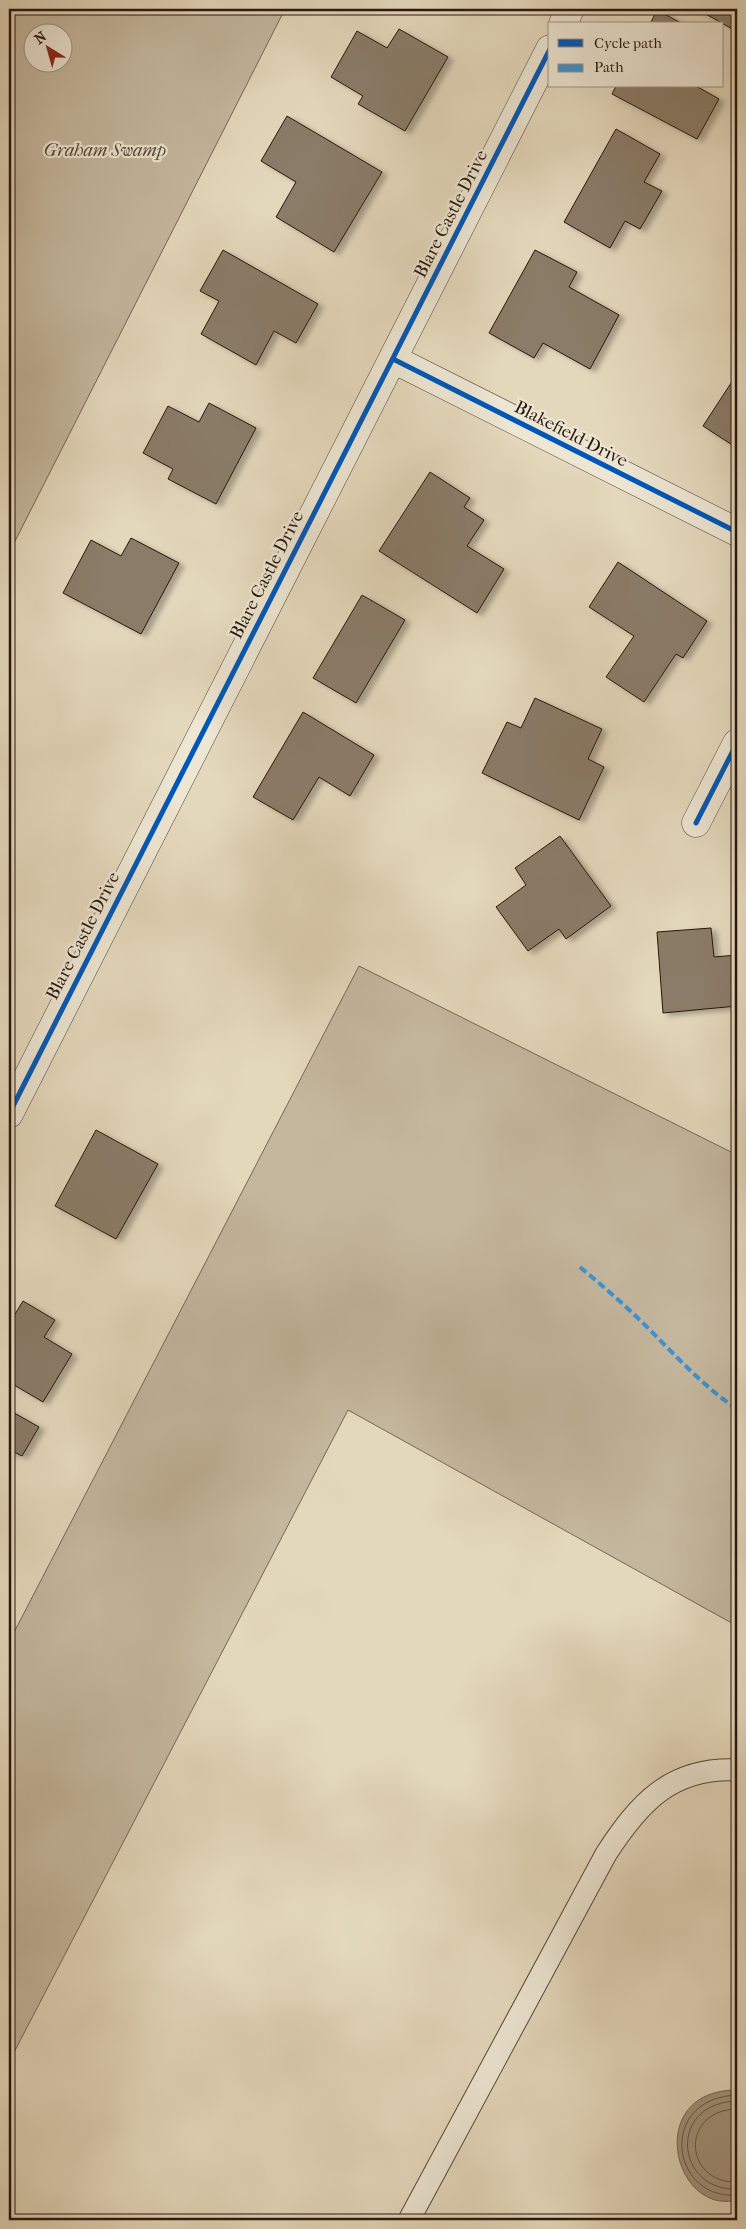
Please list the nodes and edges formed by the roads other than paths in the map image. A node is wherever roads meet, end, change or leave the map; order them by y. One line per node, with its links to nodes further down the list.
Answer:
1 (570, 9): 2 (street)
2 (564, 22)
3 (548, 53): 4 (street, Blare Castle Drive)
4 (393, 359): 5 (street, Blakefield Drive); 8 (street, Blare Castle Drive)
5 (737, 532)
6 (737, 743): 7 (street)
7 (696, 823)
8 (9, 1114)
9 (737, 1770): 10 (lane)
10 (409, 2220)

